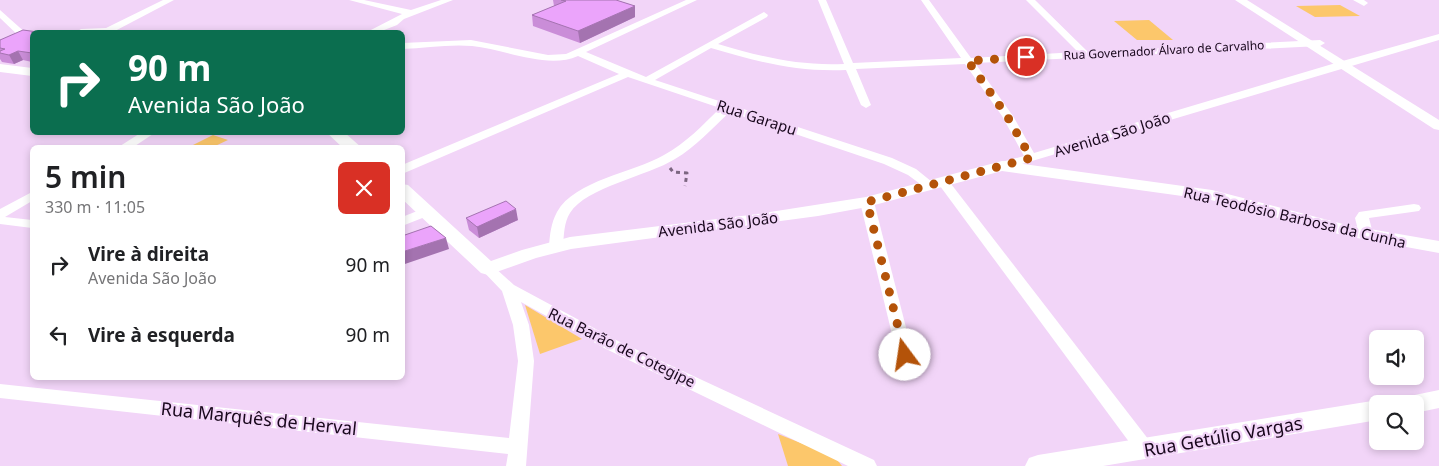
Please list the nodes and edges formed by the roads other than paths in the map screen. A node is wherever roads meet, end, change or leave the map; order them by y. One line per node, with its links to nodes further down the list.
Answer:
1 (170, 0): 14 (street)
2 (353, 0): 10 (street)
3 (450, 0): 10 (street)
4 (693, 0): 13 (street)
5 (822, 0): 25 (street)
6 (925, 0): 23 (street)
7 (1030, 0): 22 (street)
8 (1248, 2): 18 (street)
9 (0, 13): 17 (street)
10 (411, 13): 15 (street)
11 (634, 13): 13 (street)
12 (764, 15): 19 (street)
13 (650, 18): 21 (street)
14 (109, 30)
15 (376, 30)
16 (1439, 37): 24 (street, Avenida São João)
17 (25, 39)
18 (1315, 43): 22 (street, Rua Governador Álvaro de Carvalho); 24 (street)
19 (710, 45): 25 (street, Rua Governador Álvaro de Carvalho); 29 (street)
20 (405, 46): 21 (street)
21 (579, 53): 28 (street, Rua Garapu)
22 (1085, 54): 23 (street, Rua Governador Álvaro de Carvalho)
23 (968, 61): 25 (street, Rua Governador Álvaro de Carvalho); 38 (street)
24 (1346, 63): 32 (street); 33 (street); 38 (street, Avenida São João)
25 (849, 67): 30 (street)
26 (0, 68): 27 (main road)
27 (30, 72)
28 (628, 74): 29 (street, Rua Garapu); 40 (street)
29 (647, 80): 31 (street, Rua Garapu)
30 (866, 105)
31 (728, 107): 41 (street, Rua Garapu); 52 (street)
32 (1439, 116)
33 (1439, 126)
34 (146, 135): 36 (street)
35 (337, 135): 37 (main road)
36 (128, 145)
37 (350, 145)
38 (1031, 158): 39 (street, Avenida São João)
39 (1002, 166): 41 (main road, Avenida São João); 51 (main road, Rua Teodósio Barbosa da Cunha)
40 (405, 169)
41 (938, 185): 44 (main road, Avenida São João); 62 (street, Rua Garapu)
42 (405, 192): 46 (main road, Rua Barão de Cotegipe)
43 (30, 197): 47 (street)
44 (867, 202): 52 (main road, Avenida São João); 56 (street)
45 (1414, 208): 51 (street)
46 (426, 212): 49 (street); 54 (main road, Rua Barão de Cotegipe)
47 (0, 214)
48 (0, 220): 50 (street)
49 (405, 221)
50 (30, 224)
51 (1366, 234): 53 (main road, Rua Teodósio Barbosa da Cunha)
52 (556, 246): 54 (main road, Avenida São João)
53 (1439, 247)
54 (488, 270): 55 (street, Rua Barão de Cotegipe)
55 (509, 289): 61 (street); 64 (street, Rua Barão de Cotegipe)
56 (905, 355)
57 (0, 391): 61 (street, Rua Marquês de Herval)
58 (1439, 400): 59 (main road)
59 (1424, 402)
60 (1369, 412): 62 (main road, Rua Getúlio Vargas)
61 (518, 447): 63 (street)
62 (1145, 449): 65 (main road, Rua Getúlio Vargas)
63 (516, 466)
64 (867, 466)
65 (1038, 466)

